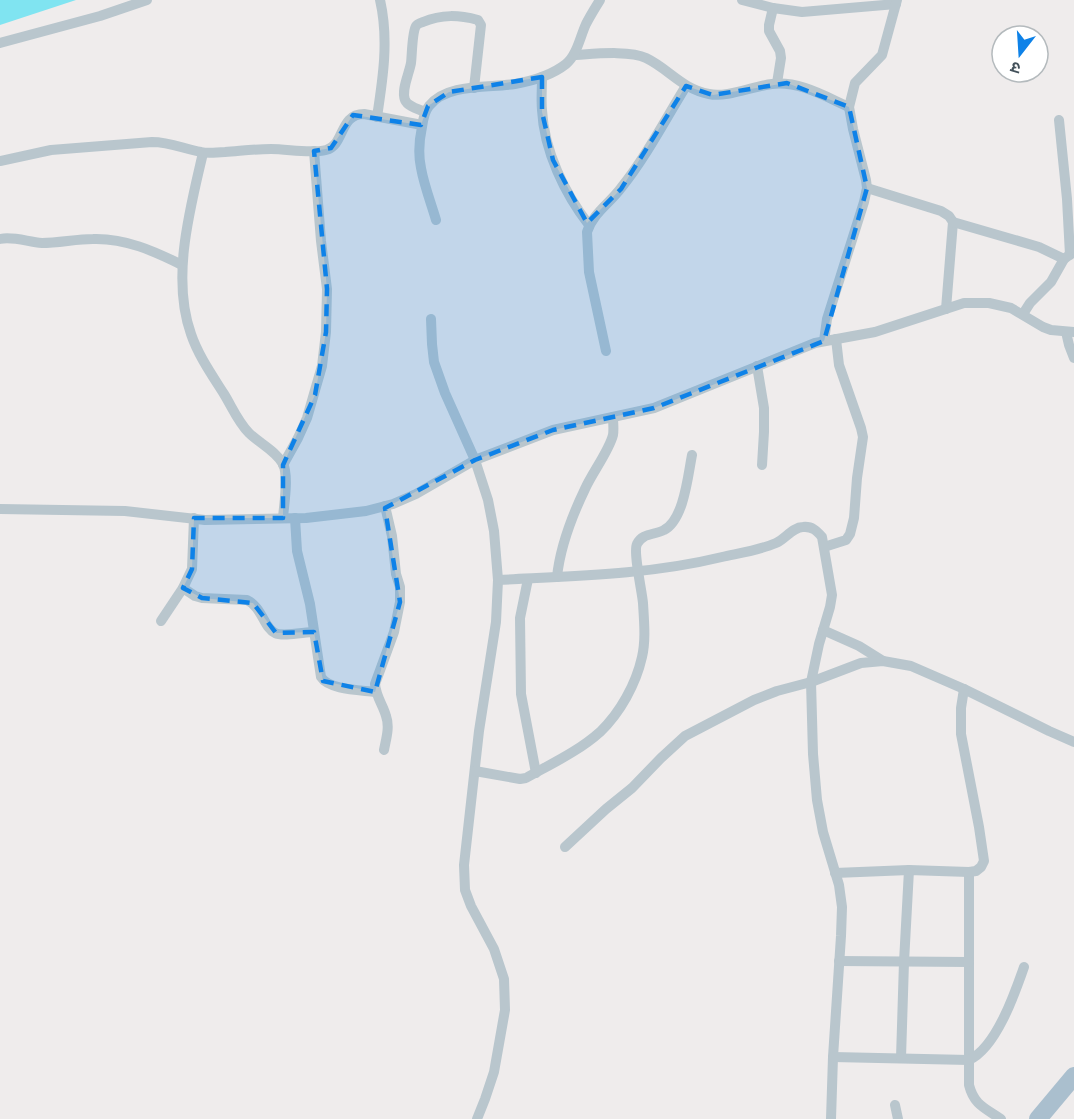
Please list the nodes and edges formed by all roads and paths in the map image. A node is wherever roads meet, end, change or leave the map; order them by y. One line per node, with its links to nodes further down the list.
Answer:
1 (147, 0): 8 (street)
2 (380, 0): 16 (street)
3 (600, 0): 9 (street)
4 (742, 0): 7 (street)
5 (896, 2): 6 (street); 14 (street)
6 (815, 5): 7 (street)
7 (773, 8): 11 (street)
8 (0, 43)
9 (574, 55): 10 (street); 12 (street)
10 (542, 77): 13 (street); 25 (street)
11 (777, 83): 12 (street); 14 (street)
12 (686, 86): 25 (street)
13 (474, 88): 15 (street); 15 (street)
14 (849, 107): 22 (street)
15 (425, 112): 18 (street)
16 (377, 117): 18 (street); 19 (street)
17 (1059, 120): 27 (street)
18 (422, 125): 23 (street)
19 (314, 151): 20 (street); 41 (street)
20 (203, 153): 21 (street); 28 (street)
21 (0, 161)
22 (867, 188): 24 (street); 34 (street)
23 (436, 220)
24 (953, 222): 27 (street); 29 (street)
25 (589, 225): 35 (street)
26 (0, 239): 28 (street)
27 (1069, 256): 30 (street)
28 (182, 265): 41 (street)
29 (946, 309): 30 (street); 33 (street)
30 (1023, 314): 32 (street)
31 (431, 320): 40 (street)
32 (1070, 332): 36 (street)
33 (836, 339): 34 (street); 47 (street)
34 (824, 341): 37 (street)
35 (606, 351)
36 (1074, 358)
37 (758, 366): 38 (street); 42 (street)
38 (613, 417): 40 (street); 49 (street)
39 (692, 455): 48 (street)
40 (475, 460): 43 (street); 51 (street)
41 (283, 465): 46 (street)
42 (762, 465)
43 (385, 506): 46 (street); 59 (street)
44 (0, 509): 45 (street)
45 (194, 518): 46 (street); 52 (street)
46 (289, 518): 55 (street)
47 (824, 547): 48 (street); 54 (street)
48 (639, 572): 49 (street); 63 (street)
49 (557, 577): 50 (street)
50 (528, 579): 51 (street); 63 (street)
51 (498, 580): 62 (street)
52 (183, 588): 53 (street); 55 (street)
53 (161, 621)
54 (823, 630): 56 (street); 57 (street)
55 (314, 632): 59 (street)
56 (883, 661): 57 (street); 58 (street)
57 (812, 682): 64 (street); 67 (street)
58 (964, 689): 60 (street); 66 (street)
59 (375, 692): 61 (street)
60 (1074, 742)
61 (384, 750)
62 (475, 771): 63 (street); 78 (street)
63 (536, 773)
64 (565, 847)
65 (909, 870): 66 (street); 67 (street); 69 (street)
66 (969, 872): 70 (street)
67 (835, 873): 68 (street)
68 (839, 961): 69 (street); 72 (street)
69 (904, 962): 70 (street); 73 (street)
70 (969, 962): 74 (street)
71 (1024, 967): 74 (street)
72 (832, 1057): 73 (street); 79 (street)
73 (901, 1058): 74 (street)
74 (969, 1060): 81 (street)
75 (1074, 1076): 77 (main road)
76 (896, 1105): 80 (street)
77 (1045, 1117)
78 (477, 1119)
79 (831, 1119)
80 (898, 1119)
81 (1001, 1119)

